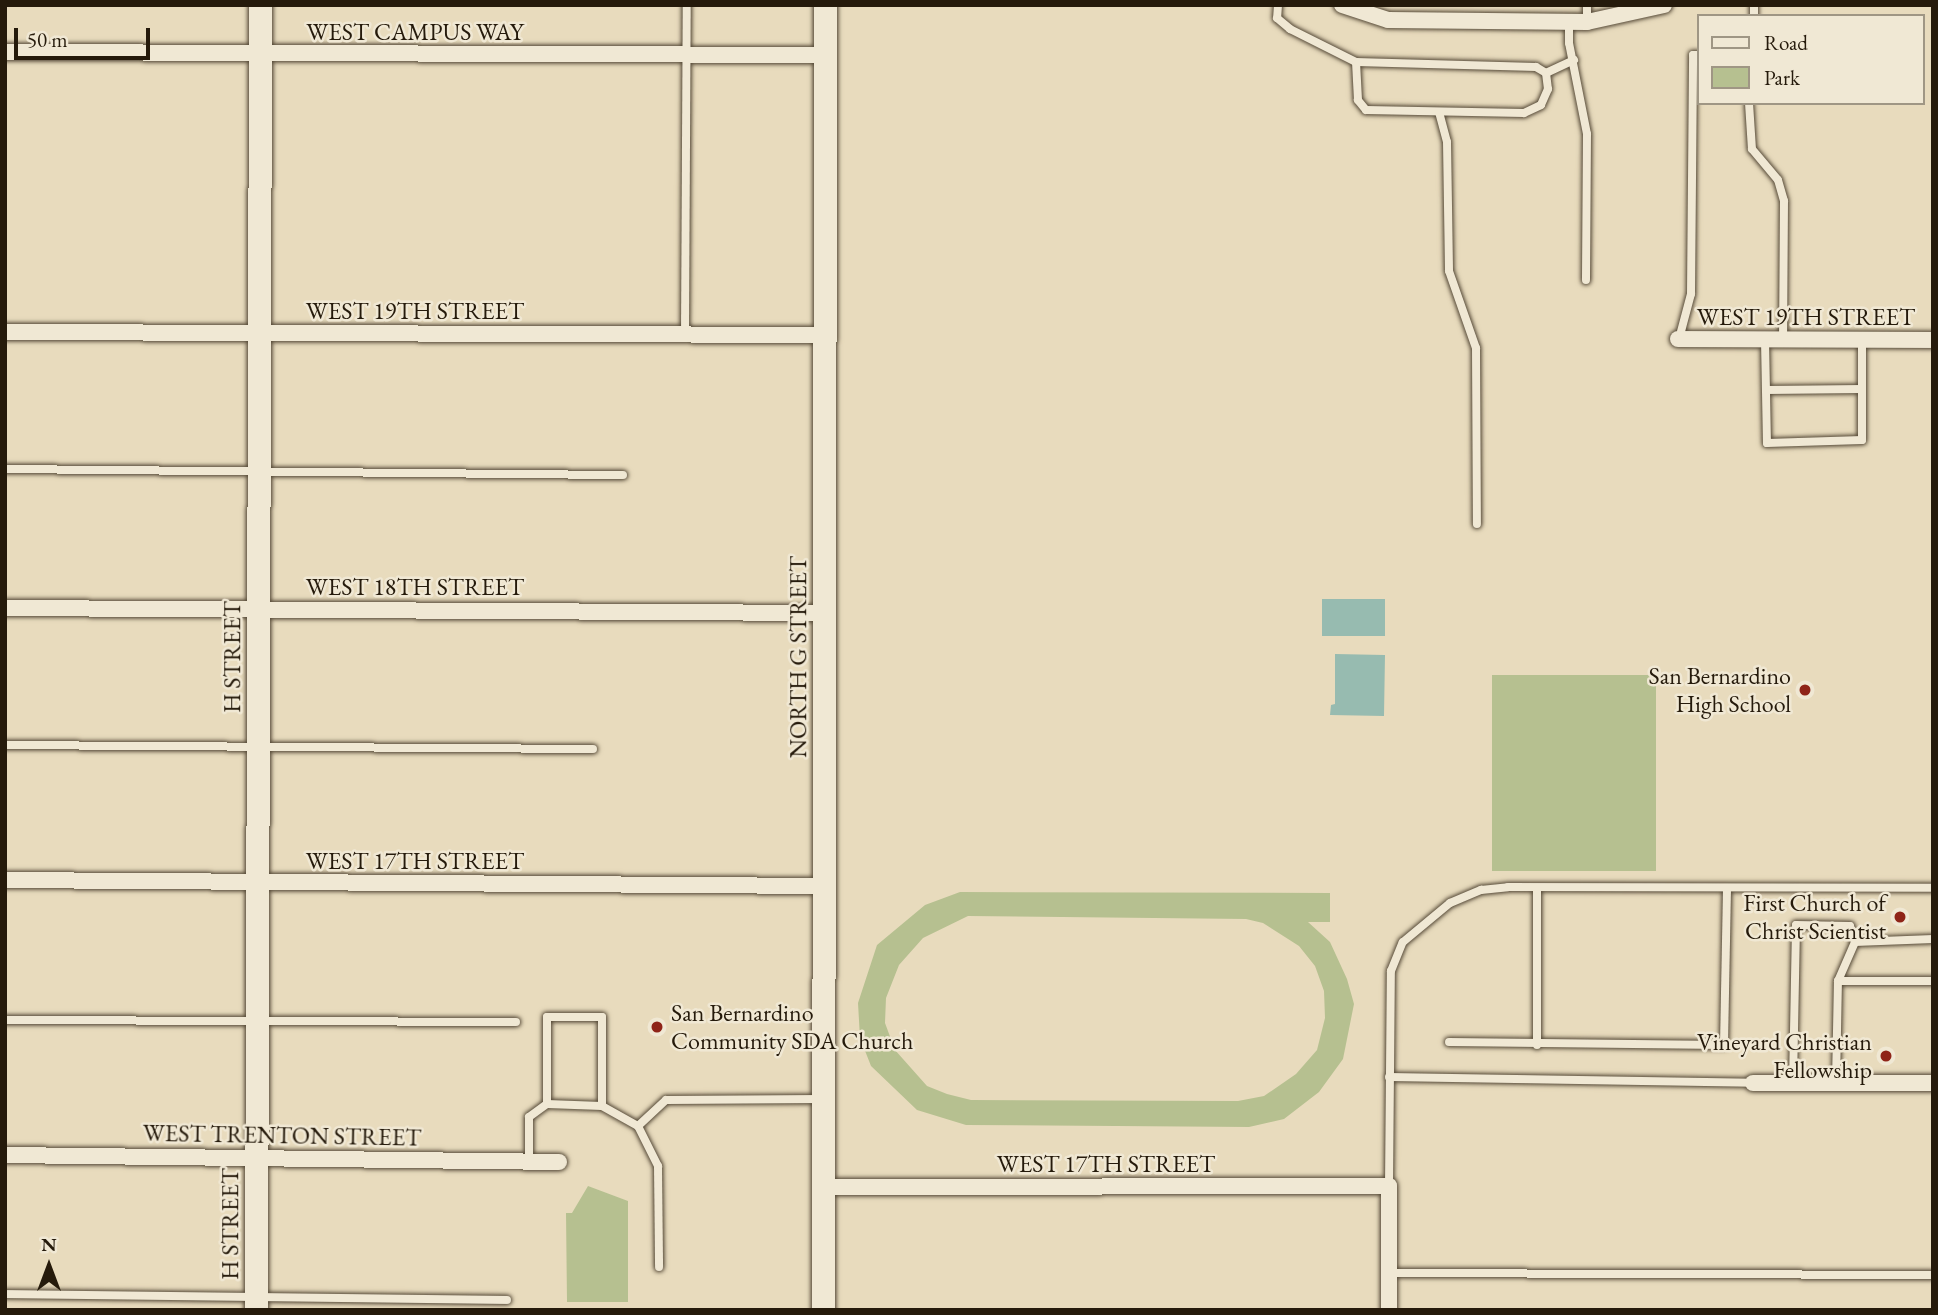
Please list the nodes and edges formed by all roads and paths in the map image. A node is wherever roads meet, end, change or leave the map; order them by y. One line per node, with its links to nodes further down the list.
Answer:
1 (260, 5): 12 (street, H STREET)
2 (687, 5): 15 (lane)
3 (825, 5): 13 (street, NORTH G STREET)
4 (1278, 5): 17 (lane)
5 (1342, 5): 8 (street)
6 (1587, 5): 10 (lane)
7 (1664, 5): 10 (street)
8 (1388, 13): 9 (street)
9 (1569, 22): 10 (street); 16 (lane)
10 (1587, 23)
11 (5, 52): 12 (street, WEST CAMPUS WAY)
12 (260, 55): 15 (street, WEST CAMPUS WAY); 23 (street, H STREET)
13 (825, 55): 15 (street, WEST CAMPUS WAY); 25 (street, NORTH G STREET)
14 (1696, 55): 26 (lane)
15 (687, 56): 24 (lane)
16 (1574, 60): 18 (lane); 21 (lane)
17 (1356, 62): 18 (lane); 20 (lane)
18 (1546, 73): 20 (lane)
19 (1749, 105): 28 (lane)
20 (1439, 111): 36 (lane)
21 (1586, 281)
22 (5, 332): 23 (street, WEST 19TH STREET)
23 (260, 333): 24 (street, WEST 19TH STREET); 34 (street, H STREET)
24 (685, 335): 25 (street, WEST 19TH STREET)
25 (824, 335): 39 (street, NORTH G STREET)
26 (1678, 339): 27 (street, WEST 19TH STREET)
27 (1765, 340): 28 (street, WEST 19TH STREET); 32 (lane)
28 (1783, 340): 29 (street, WEST 19TH STREET)
29 (1862, 340): 30 (street, WEST 19TH STREET); 31 (lane)
30 (1933, 340)
31 (1862, 389): 32 (lane); 32 (lane)
32 (1766, 390)
33 (5, 469): 34 (lane)
34 (259, 472): 35 (lane); 38 (street, H STREET)
35 (623, 475)
36 (1476, 524)
37 (5, 608): 38 (street, WEST 18TH STREET)
38 (258, 608): 39 (street, WEST 18TH STREET); 41 (street, H STREET)
39 (824, 612): 45 (street, NORTH G STREET)
40 (5, 745): 41 (lane)
41 (258, 747): 42 (lane); 44 (street, H STREET)
42 (593, 749)
43 (5, 880): 44 (street, WEST 17TH STREET)
44 (258, 883): 45 (street, WEST 17TH STREET); 54 (street, H STREET)
45 (824, 886): 63 (street, NORTH G STREET)
46 (1537, 888): 48 (lane); 57 (lane); 58 (lane)
47 (1933, 888): 48 (lane)
48 (1727, 889): 57 (lane)
49 (1933, 939): 50 (lane)
50 (1855, 943): 51 (lane); 60 (lane)
51 (1838, 981): 52 (lane); 61 (lane)
52 (1933, 981)
53 (5, 1020): 54 (lane)
54 (257, 1021): 55 (lane); 68 (street, H STREET)
55 (516, 1022)
56 (1449, 1042): 57 (lane)
57 (1537, 1045)
58 (1389, 1077): 59 (lane); 71 (lane)
59 (1754, 1083): 60 (street)
60 (1793, 1083): 61 (street)
61 (1836, 1083): 62 (street)
62 (1933, 1083)
63 (823, 1099): 66 (lane); 72 (street, NORTH G STREET)
64 (547, 1104): 65 (lane); 65 (lane); 69 (lane)
65 (602, 1106): 66 (lane)
66 (638, 1126): 73 (lane)
67 (5, 1155): 68 (street, WEST TRENTON STREET)
68 (257, 1156): 69 (street, WEST TRENTON STREET); 78 (street, H STREET)
69 (529, 1161): 70 (street, WEST TRENTON STREET)
70 (559, 1162)
71 (1389, 1186): 72 (street, WEST 17TH STREET); 74 (street)
72 (823, 1187): 79 (street, NORTH G STREET)
73 (659, 1267)
74 (1389, 1273): 75 (lane); 80 (street)
75 (1933, 1275)
76 (5, 1294): 78 (lane)
77 (507, 1300): 78 (lane)
78 (256, 1303)
79 (823, 1310)
80 (1389, 1310)

